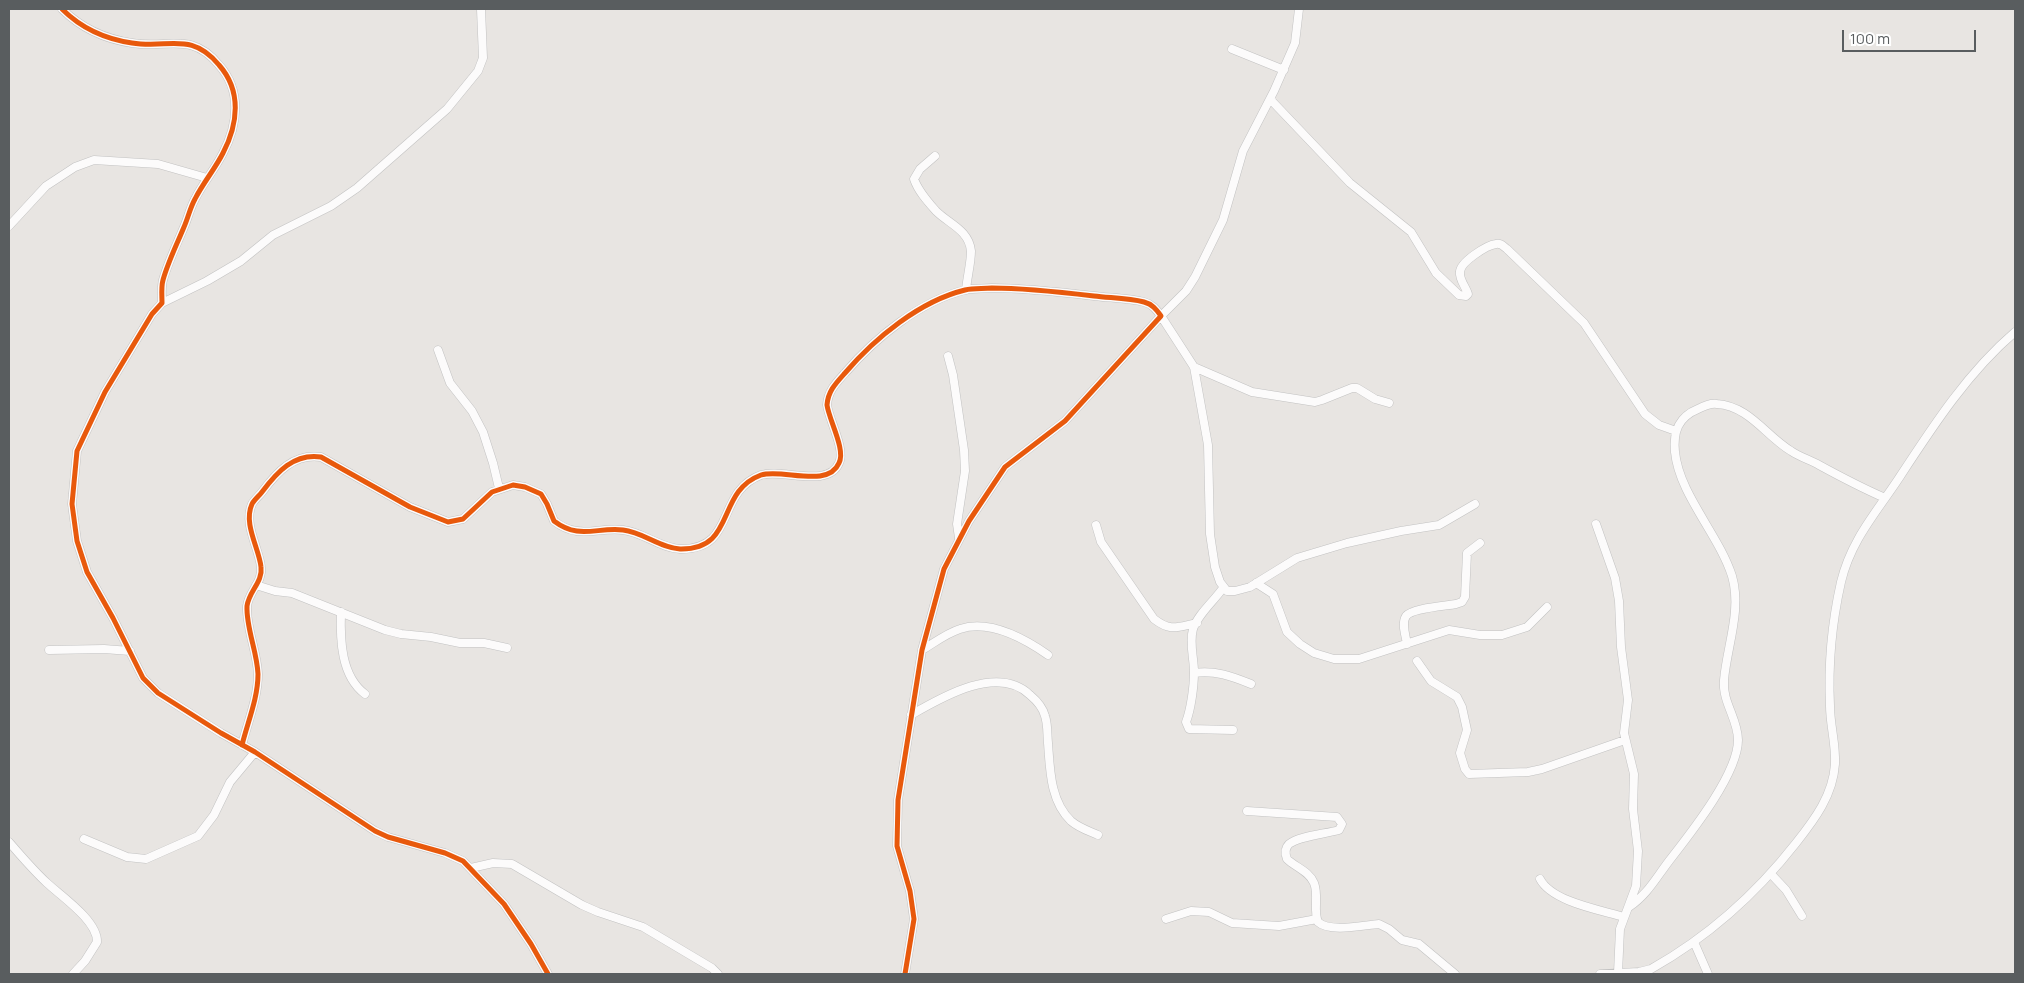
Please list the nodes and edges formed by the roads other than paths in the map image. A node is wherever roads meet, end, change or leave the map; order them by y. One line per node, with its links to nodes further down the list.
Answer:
1 (62, 9): 8 (street)
2 (481, 9): 11 (street)
3 (1299, 9): 5 (street)
4 (1232, 49): 5 (street)
5 (1284, 70): 6 (street)
6 (1270, 99): 12 (street); 18 (street)
7 (935, 156): 10 (street)
8 (207, 178): 9 (street); 11 (street)
9 (9, 226)
10 (966, 290): 12 (street); 19 (street)
11 (162, 303): 36 (street)
12 (1161, 316): 16 (street); 24 (street)
13 (2015, 332): 20 (street)
14 (438, 350): 19 (street)
15 (948, 356): 24 (street)
16 (1194, 367): 17 (street); 28 (street)
17 (1389, 403)
18 (1676, 431): 20 (street); 54 (street)
19 (499, 488): 27 (street)
20 (1885, 498): 52 (street)
21 (1475, 504): 26 (street)
22 (1596, 524): 44 (street)
23 (1096, 525): 31 (street)
24 (959, 538): 35 (street)
25 (1480, 543): 32 (street)
26 (1256, 583): 28 (street); 32 (street)
27 (256, 585): 30 (street); 45 (street)
28 (1223, 588): 31 (street)
29 (1547, 607): 32 (street)
30 (341, 612): 33 (street); 41 (street)
31 (1197, 623): 39 (street)
32 (1407, 644)
33 (507, 648)
34 (49, 650): 36 (street)
35 (922, 650): 37 (street); 42 (street)
36 (130, 651): 45 (street)
37 (1048, 655)
38 (1417, 662): 44 (street)
39 (1194, 673): 40 (street); 43 (street)
40 (1251, 684)
41 (365, 694)
42 (911, 715): 48 (street); 64 (street)
43 (1233, 730)
44 (1625, 740): 54 (street)
45 (242, 745): 46 (street)
46 (256, 752): 49 (street); 51 (street)
47 (1247, 811): 58 (street)
48 (1098, 835)
49 (84, 839)
50 (9, 842): 61 (street)
51 (471, 868): 62 (street); 63 (street)
52 (1771, 874): 55 (street); 59 (street)
53 (1540, 879): 56 (street)
54 (1629, 907): 56 (street)
55 (1802, 916)
56 (1624, 917): 60 (street)
57 (1166, 919): 58 (street)
58 (1317, 919): 65 (street)
59 (1694, 942): 60 (street); 67 (street)
60 (1622, 973): 66 (street)
61 (72, 974)
62 (548, 974)
63 (718, 974)
64 (905, 974)
65 (1455, 974)
66 (1600, 974)
67 (1708, 974)

